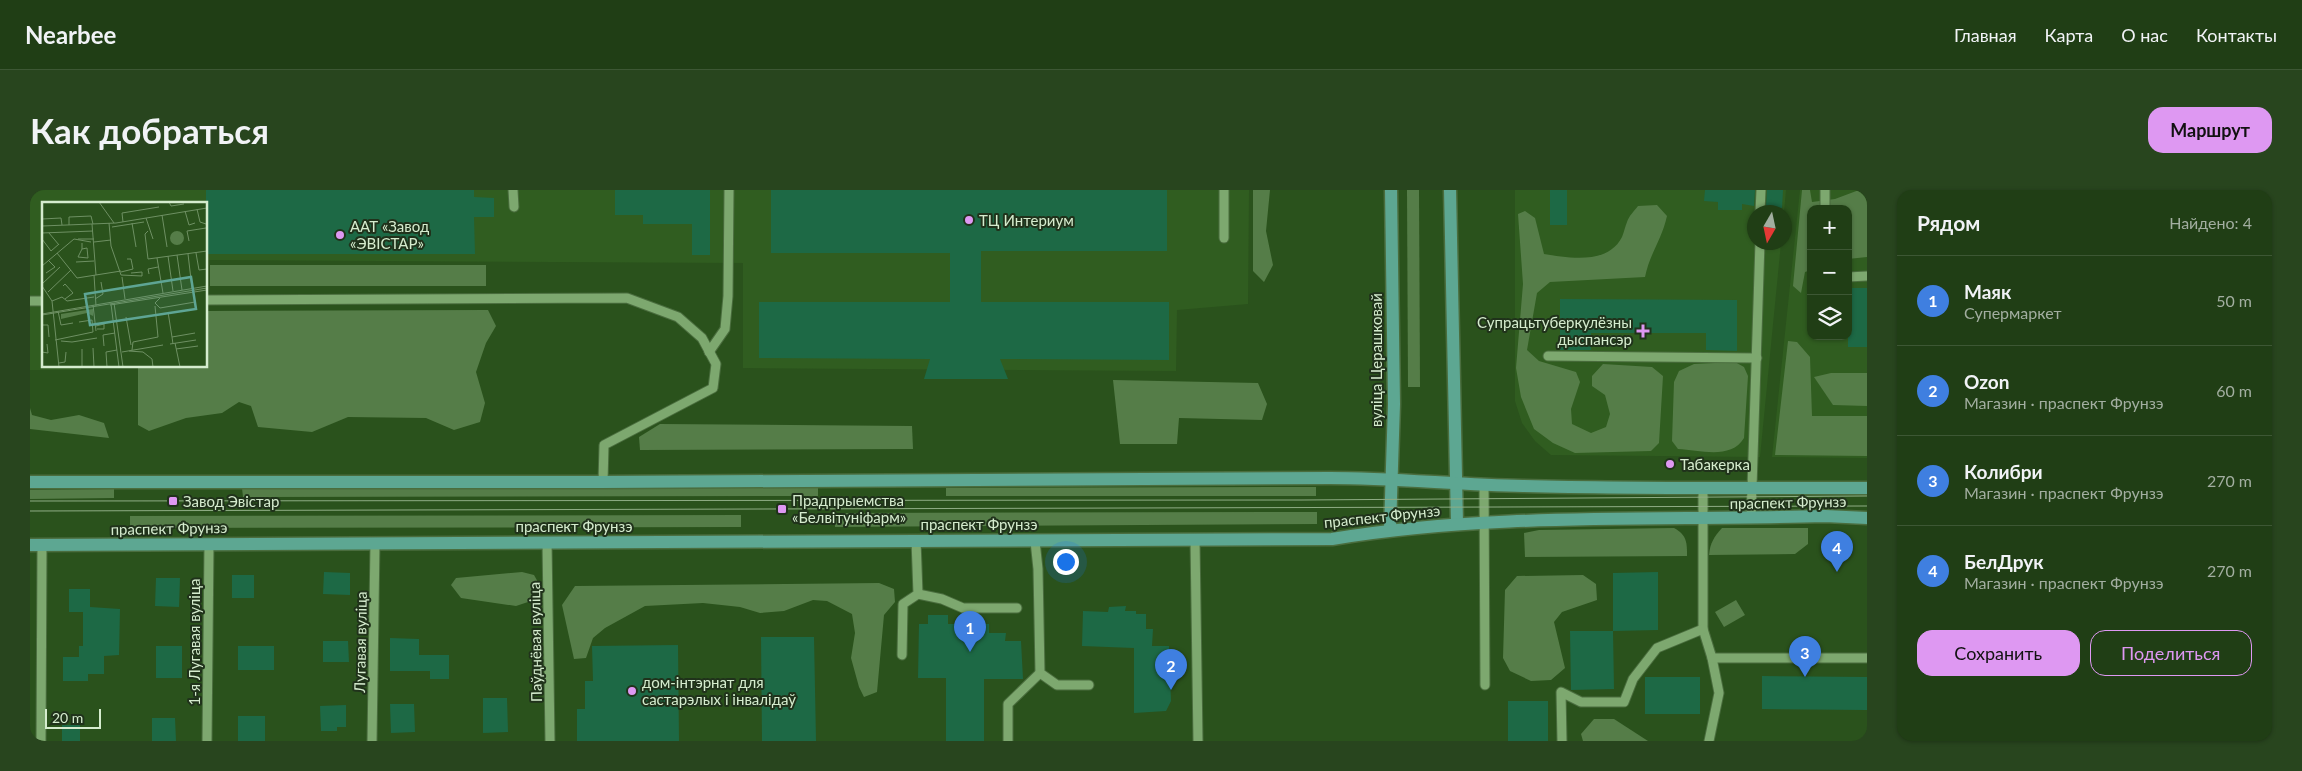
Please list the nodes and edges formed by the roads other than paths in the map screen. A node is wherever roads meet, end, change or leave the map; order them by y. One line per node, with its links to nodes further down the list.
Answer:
1 (513, 190): 10 (street)
2 (729, 190): 16 (street)
3 (1224, 190): 11 (street)
4 (1390, 190): 19 (main road, вуліца Церашковай)
5 (1450, 190): 22 (main road)
6 (1761, 190): 8 (street)
7 (1825, 190): 9 (street)
8 (1760, 205)
9 (1824, 205)
10 (514, 207)
11 (1224, 238)
12 (1760, 250): 18 (street)
13 (1867, 276): 14 (street)
14 (1852, 277)
15 (208, 300): 16 (street)
16 (709, 352): 21 (street)
17 (1548, 356): 18 (street)
18 (1757, 358): 24 (street)
19 (1390, 478): 21 (main road, праспект Фрунзэ); 22 (main road, праспект Фрунзэ); 32 (main road, вуліца Церашковай)
20 (30, 482): 21 (main road, праспект Фрунзэ)
21 (603, 482)
22 (1457, 482): 23 (main road, праспект Фрунзэ); 31 (main road)
23 (1484, 485): 26 (main road, праспект Фрунзэ); 30 (street)
24 (1754, 488): 25 (main road, праспект Фрунзэ); 26 (main road, праспект Фрунзэ); 27 (street)
25 (1867, 488)
26 (1703, 489): 29 (street)
27 (1752, 518): 28 (main road, праспект Фрунзэ); 29 (main road, праспект Фрунзэ)
28 (1867, 518)
29 (1702, 519): 30 (main road, праспект Фрунзэ); 42 (street)
30 (1484, 523): 31 (main road, праспект Фрунзэ); 48 (street)
31 (1456, 524): 32 (main road, праспект Фрунзэ)
32 (1390, 529): 34 (main road, праспект Фрунзэ)
33 (916, 540): 35 (main road, праспект Фрунзэ); 36 (main road, праспект Фрунзэ); 40 (street)
34 (1195, 540): 35 (main road, праспект Фрунзэ); 54 (street)
35 (1035, 541): 46 (street)
36 (547, 542): 37 (main road, праспект Фрунзэ); 52 (street, Паўднёвая вуліца)
37 (375, 543): 38 (main road, праспект Фрунзэ); 51 (street, Лугавая вуліца)
38 (209, 544): 39 (main road, праспект Фрунзэ); 50 (street, 1-я Лугавая вуліца)
39 (36, 545): 49 (street)
40 (918, 594): 41 (street); 43 (street)
41 (1017, 608)
42 (1702, 629): 44 (street); 55 (street)
43 (902, 655)
44 (1712, 658): 45 (street); 56 (street)
45 (1867, 658)
46 (1040, 673): 47 (street); 53 (street)
47 (1089, 685)
48 (1485, 685)
49 (41, 741)
50 (207, 741)
51 (372, 741)
52 (550, 741)
53 (1008, 741)
54 (1198, 741)
55 (1562, 741)
56 (1709, 741)

